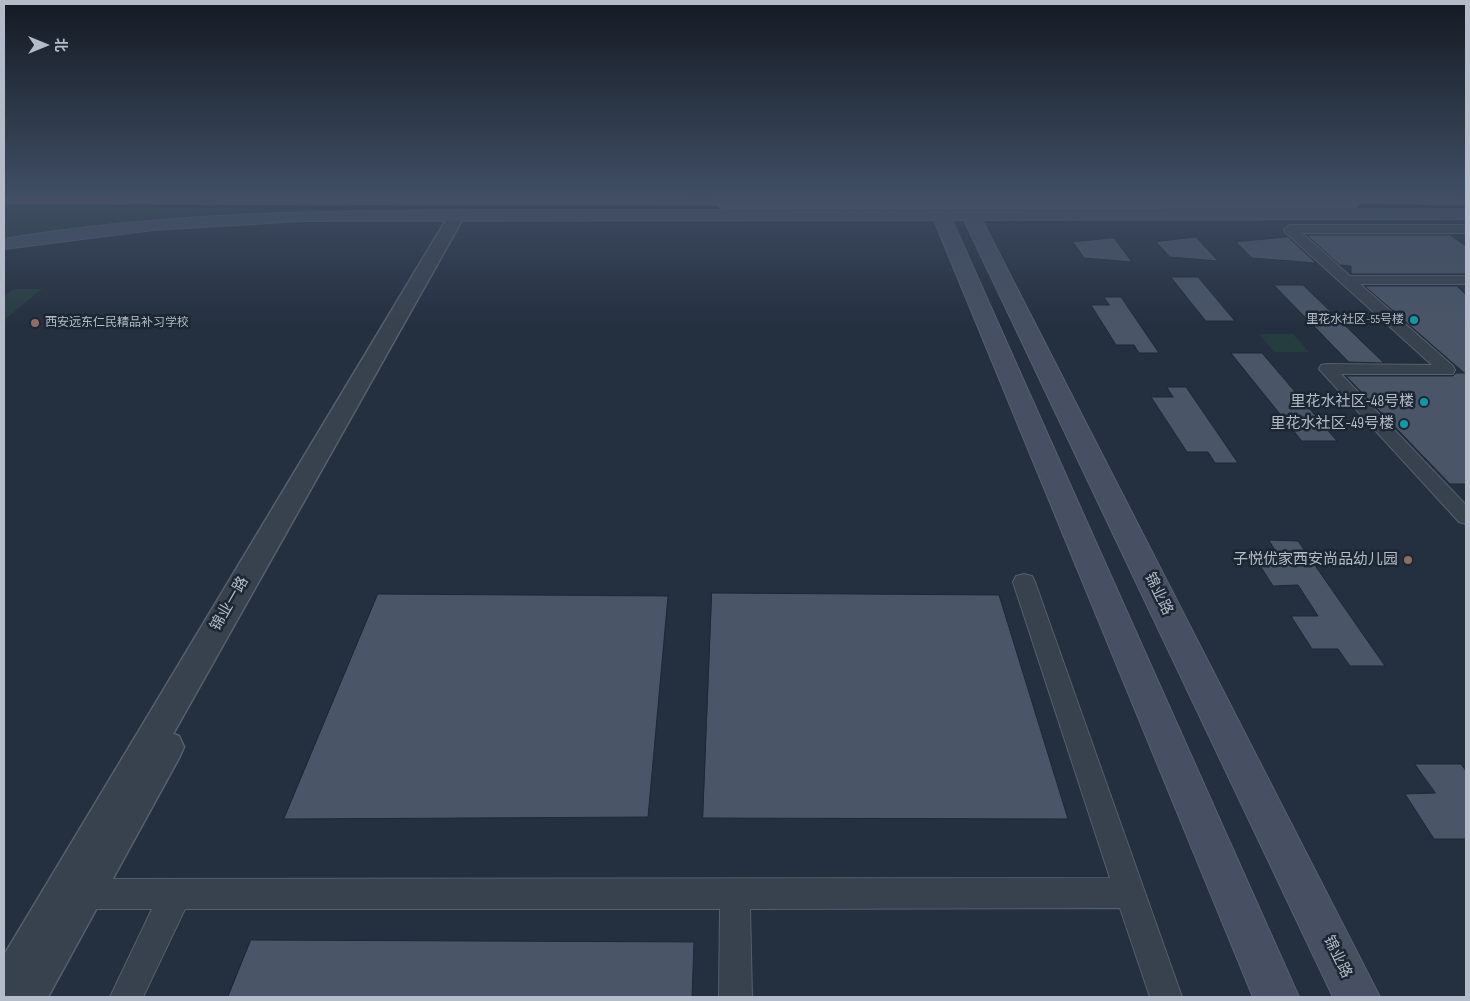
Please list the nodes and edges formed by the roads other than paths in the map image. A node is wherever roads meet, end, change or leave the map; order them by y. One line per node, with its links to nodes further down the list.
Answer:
1 (24, 237): 8 (main road)
2 (52, 237): 9 (main road)
3 (449, 237): 19 (street, 锦业一路)
4 (450, 237): 16 (street, 锦业一路)
5 (949, 237): 24 (main road)
6 (981, 237): 25 (main road, 锦业路)
7 (1299, 237): 10 (street)
8 (4, 240)
9 (4, 244)
10 (1347, 280): 11 (street); 12 (street)
11 (1466, 280)
12 (1457, 498): 13 (street)
13 (1466, 517)
14 (1024, 582): 15 (street)
15 (1131, 893): 18 (street); 23 (street)
16 (84, 894): 17 (street); 20 (street, 锦业一路)
17 (176, 894): 18 (street); 21 (street)
18 (735, 894): 22 (street)
19 (4, 993)
20 (26, 997)
21 (126, 997)
22 (736, 997)
23 (1166, 997)
24 (1276, 997)
25 (1358, 997)

